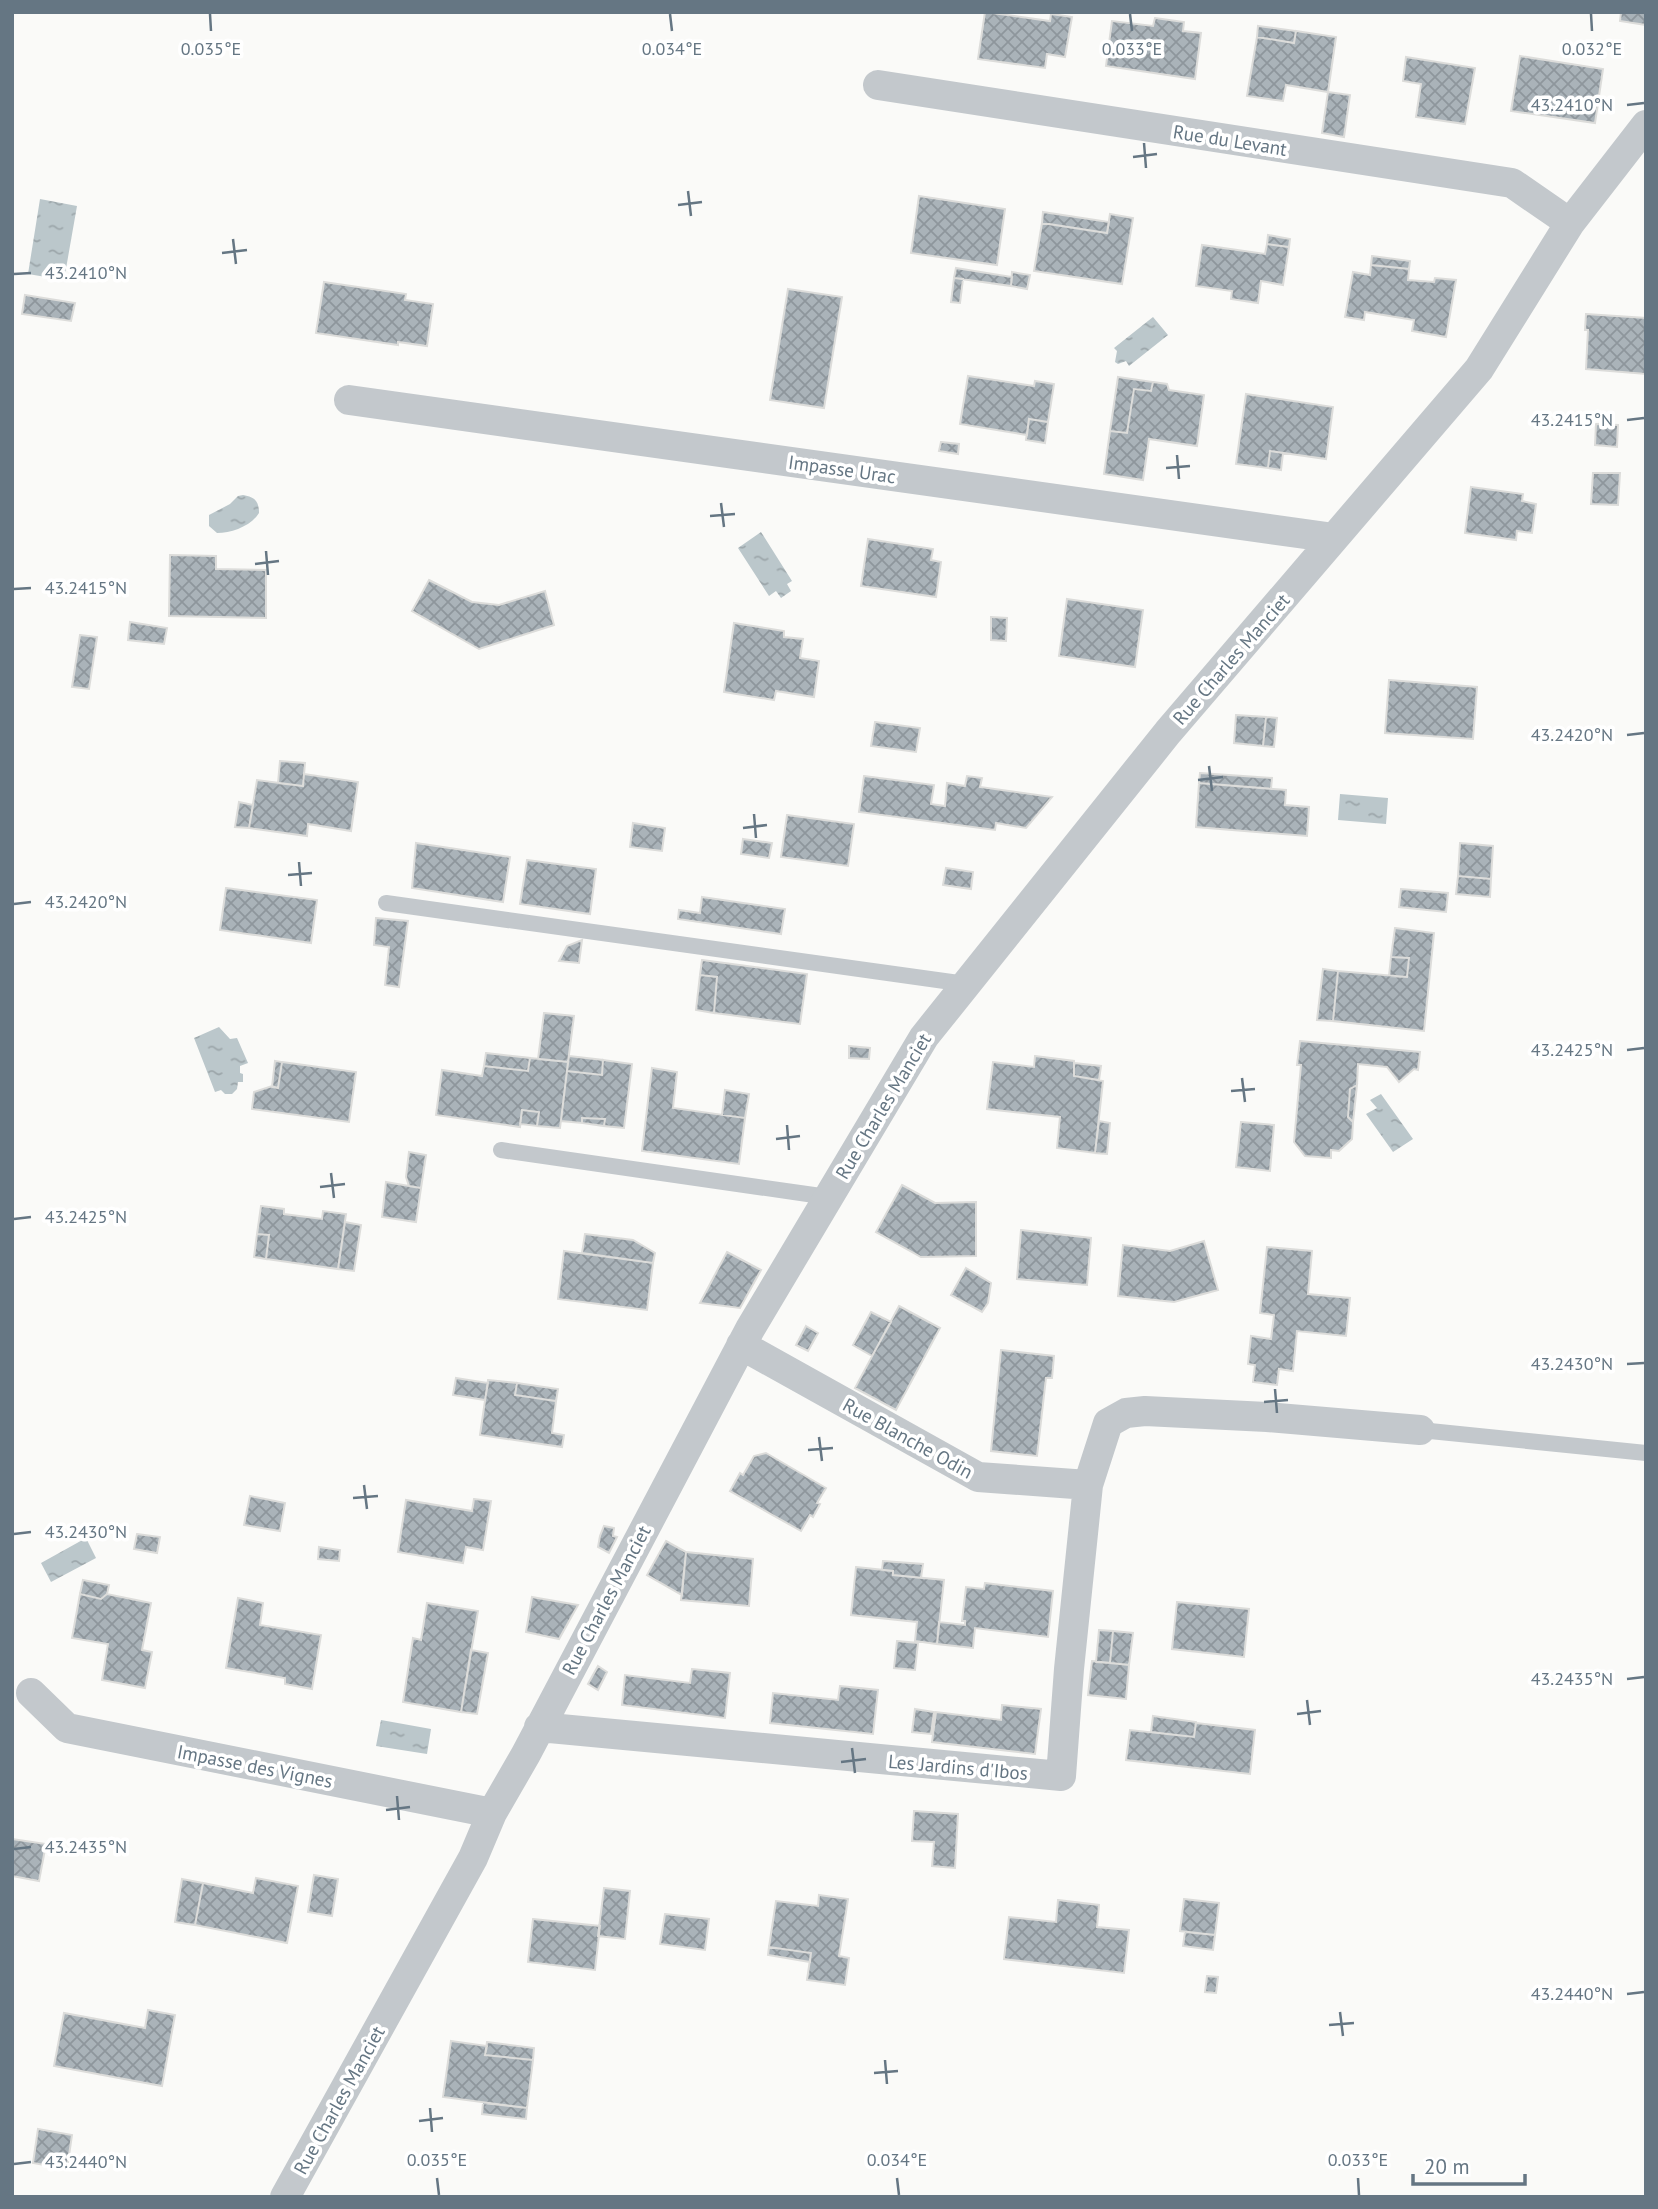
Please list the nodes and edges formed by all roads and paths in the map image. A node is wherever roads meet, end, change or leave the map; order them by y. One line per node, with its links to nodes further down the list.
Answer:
1 (878, 86): 3 (street, Rue du Levant)
2 (1646, 125): 3 (street, Rue Charles Manciet)
3 (1570, 223): 5 (street, Rue Charles Manciet)
4 (349, 400): 5 (street, Impasse Urac)
5 (1334, 538): 7 (street, Rue Charles Manciet)
6 (386, 904): 7 (lane)
7 (966, 984): 9 (street, Rue Charles Manciet)
8 (502, 1150): 9 (lane)
9 (828, 1197): 10 (street, Rue Charles Manciet)
10 (741, 1345): 13 (street, Rue Blanche Odin); 15 (street, Rue Charles Manciet)
11 (1420, 1430): 12 (lane); 13 (street)
12 (1646, 1453)
13 (1088, 1485): 15 (street, Les Jardins d'Ibos)
14 (31, 1693): 16 (street, Impasse des Vignes)
15 (539, 1727): 16 (street, Rue Charles Manciet)
16 (492, 1813): 17 (street, Rue Charles Manciet)
17 (285, 2197)

